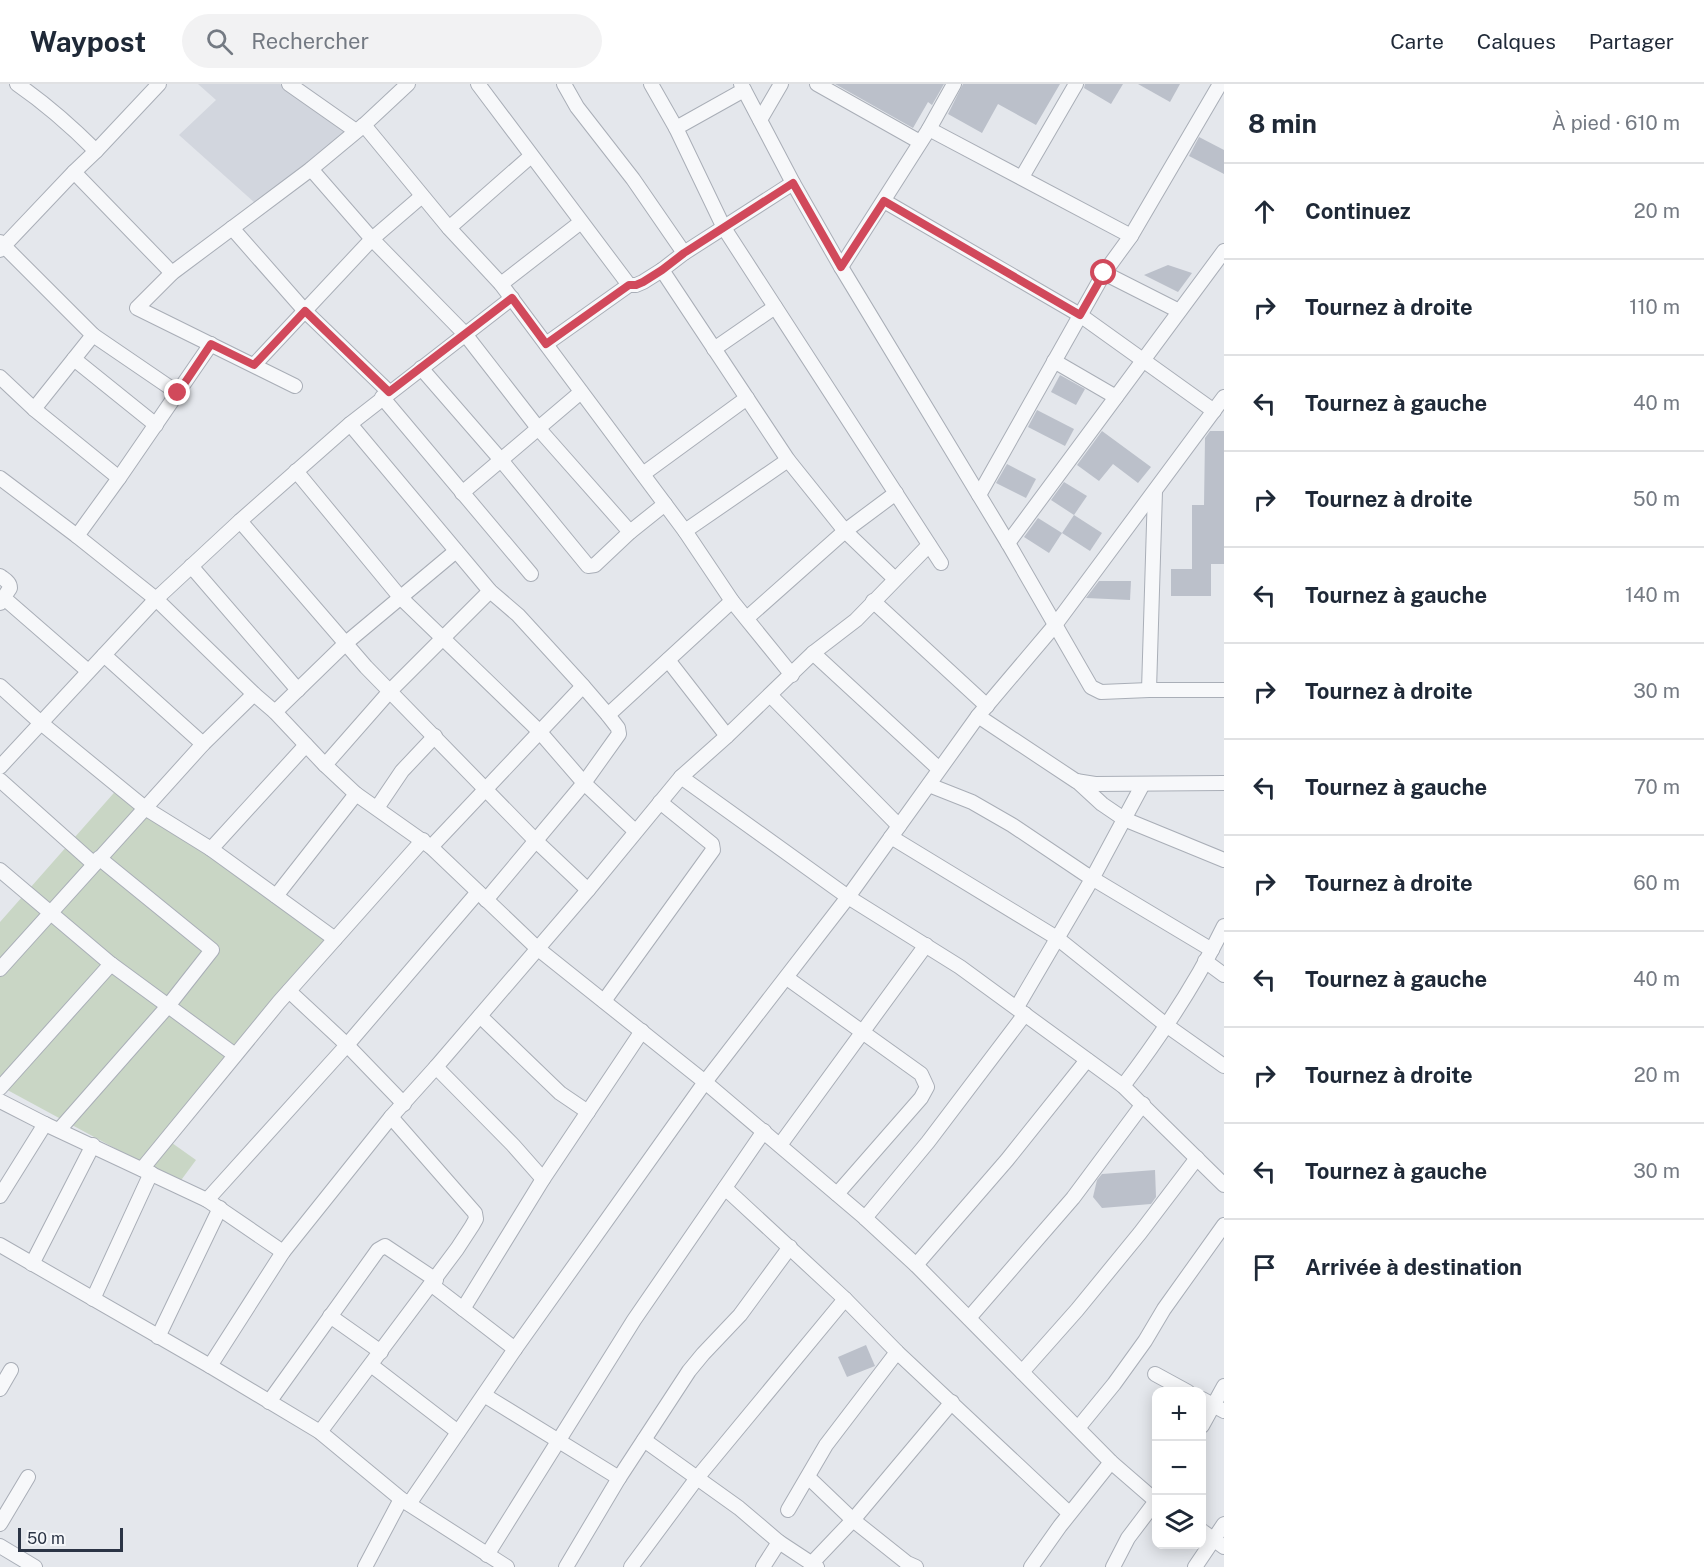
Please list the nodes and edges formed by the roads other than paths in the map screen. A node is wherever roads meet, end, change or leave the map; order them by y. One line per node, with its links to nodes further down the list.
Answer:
1 (17, 84): 19 (street)
2 (159, 84): 19 (street)
3 (289, 84): 15 (street)
4 (408, 84): 15 (street)
5 (478, 84): 20 (street)
6 (564, 84): 35 (street)
7 (651, 84): 16 (street)
8 (781, 84): 14 (street)
9 (817, 84): 18 (street)
10 (954, 84): 17 (street)
11 (1076, 84): 23 (street)
12 (1220, 84): 31 (street)
13 (742, 87): 14 (street); 16 (street)
14 (760, 120): 24 (street)
15 (360, 128): 21 (street); 25 (street)
16 (676, 128): 30 (street)
17 (929, 129): 18 (street); 23 (street)
18 (920, 142): 26 (street)
19 (96, 151): 22 (street)
20 (531, 156): 27 (street); 29 (street)
21 (311, 169): 28 (street); 32 (street)
22 (74, 172): 33 (street); 38 (street)
23 (1022, 177): 31 (street)
24 (793, 183): 30 (street); 36 (street)
25 (422, 196): 29 (street); 32 (street)
26 (884, 201): 36 (street); 46 (street)
27 (581, 222): 40 (street); 41 (street)
28 (232, 228): 38 (street); 44 (street)
29 (449, 228): 40 (street)
30 (724, 228): 35 (street); 43 (street)
31 (1131, 236): 39 (street)
32 (372, 239): 44 (street); 47 (street)
33 (1, 246): 48 (street)
34 (1224, 251): 45 (street)
35 (684, 253): 37 (street)
36 (841, 267): 79 (street)
37 (662, 270): 41 (street); 51 (street)
38 (172, 273): 49 (street)
39 (1104, 273): 45 (street); 46 (street)
40 (501, 284): 42 (street)
41 (629, 285): 50 (street)
42 (512, 298): 47 (street); 50 (street)
43 (775, 307): 51 (street); 78 (street)
44 (305, 311): 55 (street); 61 (street)
45 (1179, 311): 54 (street)
46 (1080, 315): 53 (street); 54 (street)
47 (465, 334): 56 (street); 69 (street)
48 (93, 335): 52 (street); 60 (street)
49 (211, 344): 55 (street); 60 (street)
50 (546, 344): 59 (street)
51 (714, 349): 64 (street)
52 (74, 359): 65 (street); 68 (street)
53 (1054, 361): 62 (street); 79 (street)
54 (1143, 361): 62 (street); 66 (street)
55 (254, 365): 58 (street)
56 (421, 368): 61 (street); 70 (street)
57 (0, 377): 65 (street)
58 (295, 386)
59 (581, 392): 69 (street); 73 (street)
60 (178, 393): 68 (street)
61 (386, 395): 67 (street); 77 (street)
62 (1116, 397): 86 (street)
63 (1224, 397): 66 (street)
64 (747, 398): 71 (street); 73 (street)
65 (34, 409): 75 (street)
66 (1214, 411): 76 (street)
67 (350, 424): 72 (street); 88 (street)
68 (156, 425): 75 (street)
69 (538, 428): 70 (street); 84 (street)
70 (501, 460): 77 (street); 84 (street)
71 (788, 460): 82 (street); 83 (street)
72 (296, 471): 81 (street); 95 (street)
73 (643, 474): 80 (street)
74 (0, 478): 85 (street)
75 (119, 478): 85 (street)
76 (1155, 490): 101 (street); 112 (street)
77 (462, 493): 91 (street)
78 (896, 493): 83 (street); 87 (street)
79 (979, 495): 86 (street)
80 (665, 504): 82 (street); 84 (street)
81 (240, 521): 90 (street); 103 (street)
82 (685, 531): 98 (street)
83 (844, 531): 93 (street); 100 (street)
84 (630, 532)
85 (77, 536): 96 (street)
86 (1008, 543): 101 (street)
87 (929, 545): 89 (street); 93 (street)
88 (456, 551): 94 (street); 95 (street)
89 (941, 563)
90 (191, 566): 96 (street); 111 (street)
91 (531, 574)
92 (0, 576): 97 (street)
93 (895, 579): 99 (street)
94 (490, 591): 102 (street); 110 (street)
95 (400, 597): 102 (street); 103 (street)
96 (156, 599): 105 (street); 115 (street)
97 (2, 600): 107 (street)
98 (732, 601): 100 (street); 106 (street)
99 (873, 601): 104 (street); 117 (street)
100 (747, 618): 108 (street)
101 (1055, 625): 112 (street); 117 (street)
102 (444, 639): 114 (street); 121 (street)
103 (346, 643): 111 (street); 114 (street)
104 (813, 653): 108 (street); 128 (street)
105 (104, 655): 107 (street); 124 (street)
106 (668, 660): 119 (street); 123 (street)
107 (88, 671): 120 (street)
108 (792, 675): 116 (street)
109 (0, 686): 120 (street)
110 (583, 686): 119 (street); 121 (street)
111 (298, 690): 118 (street)
112 (1149, 690): 113 (street)
113 (1224, 690)
114 (390, 691): 122 (street); 126 (street)
115 (254, 694): 118 (street); 124 (street)
116 (770, 695): 123 (street); 143 (street)
117 (983, 711): 128 (street); 131 (street)
118 (275, 712): 125 (street)
119 (608, 715): 132 (street)
120 (41, 723): 127 (street); 139 (street)
121 (539, 731): 132 (street); 136 (street)
122 (435, 736): 136 (street); 140 (street)
123 (727, 736): 129 (street)
124 (203, 744): 139 (street)
125 (306, 745): 126 (street); 146 (street)
126 (325, 765): 137 (street)
127 (0, 767)
128 (939, 770): 134 (street)
129 (681, 777): 138 (street); 154 (street)
130 (0, 780): 148 (street)
131 (1076, 781): 135 (street); 141 (street)
132 (584, 783): 142 (street); 144 (street)
133 (1224, 783): 135 (street)
134 (929, 784): 143 (street); 150 (street)
135 (1143, 784): 141 (street)
136 (486, 788): 144 (street); 145 (street)
137 (356, 794): 140 (street); 152 (street)
138 (660, 802): 142 (street); 167 (street)
139 (146, 808): 146 (street); 148 (street)
140 (377, 808): 145 (street)
141 (1124, 819): 147 (street); 150 (street)
142 (636, 831): 151 (street)
143 (895, 832): 154 (street); 158 (street)
144 (535, 840): 151 (street); 153 (street)
145 (427, 844): 153 (street); 157 (street)
146 (211, 849): 152 (street)
147 (1224, 860)
148 (96, 861): 155 (street); 168 (street)
149 (0, 870): 155 (street)
150 (1092, 879): 158 (street); 161 (street)
151 (588, 890): 160 (street)
152 (276, 896): 157 (street)
153 (482, 896): 160 (street); 174 (street)
154 (848, 897): 159 (street); 165 (street)
155 (50, 913): 162 (street); 163 (street)
156 (1224, 926): 161 (street)
157 (335, 939): 166 (street)
158 (1057, 939): 169 (street); 171 (street)
159 (926, 945): 169 (street); 173 (street)
160 (537, 948): 167 (street); 170 (street)
161 (1209, 956): 164 (street); 171 (street)
162 (111, 964): 168 (street); 181 (street)
163 (0, 969)
164 (1224, 975)
165 (787, 978): 173 (street); 179 (street)
166 (289, 991): 174 (street); 175 (street)
167 (604, 1001): 172 (street)
168 (168, 1006): 175 (street); 188 (street)
169 (1021, 1010): 176 (street); 201 (street)
170 (480, 1016): 178 (street); 185 (street)
171 (1166, 1025): 177 (street); 180 (street)
172 (642, 1031): 179 (street); 185 (street)
173 (862, 1032): 190 (street); 197 (street)
174 (347, 1045): 183 (street); 199 (street)
175 (235, 1055): 193 (street)
176 (1087, 1060): 180 (street); 207 (street)
177 (1224, 1066)
178 (436, 1067): 183 (street); 194 (street)
179 (705, 1082): 189 (street); 215 (street)
180 (1123, 1086): 184 (street)
181 (0, 1088)
182 (0, 1101): 187 (street)
183 (404, 1104): 186 (street)
184 (1143, 1104): 192 (street); 213 (street)
185 (588, 1112): 194 (street)
186 (391, 1117): 205 (street); 208 (street)
187 (45, 1124): 188 (street); 198 (street)
188 (59, 1130): 191 (street)
189 (764, 1131): 190 (street); 196 (street)
190 (780, 1144): 197 (street)
191 (93, 1146): 193 (street); 206 (street)
192 (1197, 1158): 195 (street); 221 (street)
193 (147, 1171): 199 (street); 209 (street)
194 (543, 1179): 211 (street)
195 (1224, 1185)
196 (725, 1188): 204 (street); 235 (street)
197 (837, 1194): 201 (street)
198 (0, 1196)
199 (207, 1200): 200 (street)
200 (220, 1208): 205 (street); 214 (street)
201 (865, 1218): 207 (street)
202 (1224, 1225): 231 (street)
203 (0, 1245): 206 (street)
204 (790, 1247): 210 (street); 234 (street)
205 (283, 1252): 219 (street)
206 (32, 1264): 209 (street)
207 (916, 1265): 213 (street)
208 (434, 1282): 211 (street); 212 (street); 216 (street)
209 (93, 1299): 214 (street)
210 (845, 1299): 217 (street); 240 (street)
211 (463, 1309): 215 (street)
212 (330, 1316): 216 (street); 227 (street)
213 (969, 1318): 221 (street)
214 (158, 1337): 219 (street)
215 (515, 1348): 226 (street)
216 (381, 1352): 218 (street)
217 (897, 1352): 228 (street); 238 (street)
218 (371, 1365): 232 (street); 233 (street)
219 (210, 1366): 227 (street)
220 (11, 1370): 225 (street)
221 (1022, 1372): 231 (street)
222 (1155, 1374): 224 (street)
223 (1224, 1386): 229 (street)
224 (1179, 1387)
225 (0, 1389)
226 (484, 1395): 233 (street); 235 (street)
227 (269, 1402): 232 (street)
228 (952, 1402): 245 (street); 246 (street)
229 (1213, 1405): 230 (street)
230 (1206, 1418)
231 (1078, 1428): 236 (street)
232 (320, 1432): 242 (street)
233 (458, 1432): 242 (street)
234 (644, 1440): 239 (street); 240 (street)
235 (559, 1441): 239 (street); 253 (street)
236 (1111, 1462): 241 (street); 245 (street)
237 (28, 1477): 247 (street)
238 (808, 1477): 244 (street); 246 (street)
239 (619, 1478): 258 (street)
240 (697, 1478): 250 (street); 259 (street)
241 (1152, 1498)
242 (405, 1502): 253 (street); 256 (street)
243 (1152, 1506): 263 (street)
244 (788, 1510)
245 (1069, 1513): 262 (street)
246 (853, 1520): 254 (street); 261 (street)
247 (0, 1524)
248 (1224, 1524): 251 (street)
249 (1206, 1535): 251 (street)
250 (779, 1542): 254 (street); 260 (street)
251 (1219, 1543): 264 (street)
252 (0, 1546): 255 (street)
253 (487, 1555): 257 (street)
254 (814, 1565)
255 (34, 1567)
256 (365, 1567)
257 (507, 1567)
258 (566, 1567)
259 (631, 1567)
260 (763, 1567)
261 (916, 1567)
262 (1030, 1567)
263 (1113, 1567)
264 (1195, 1567)

